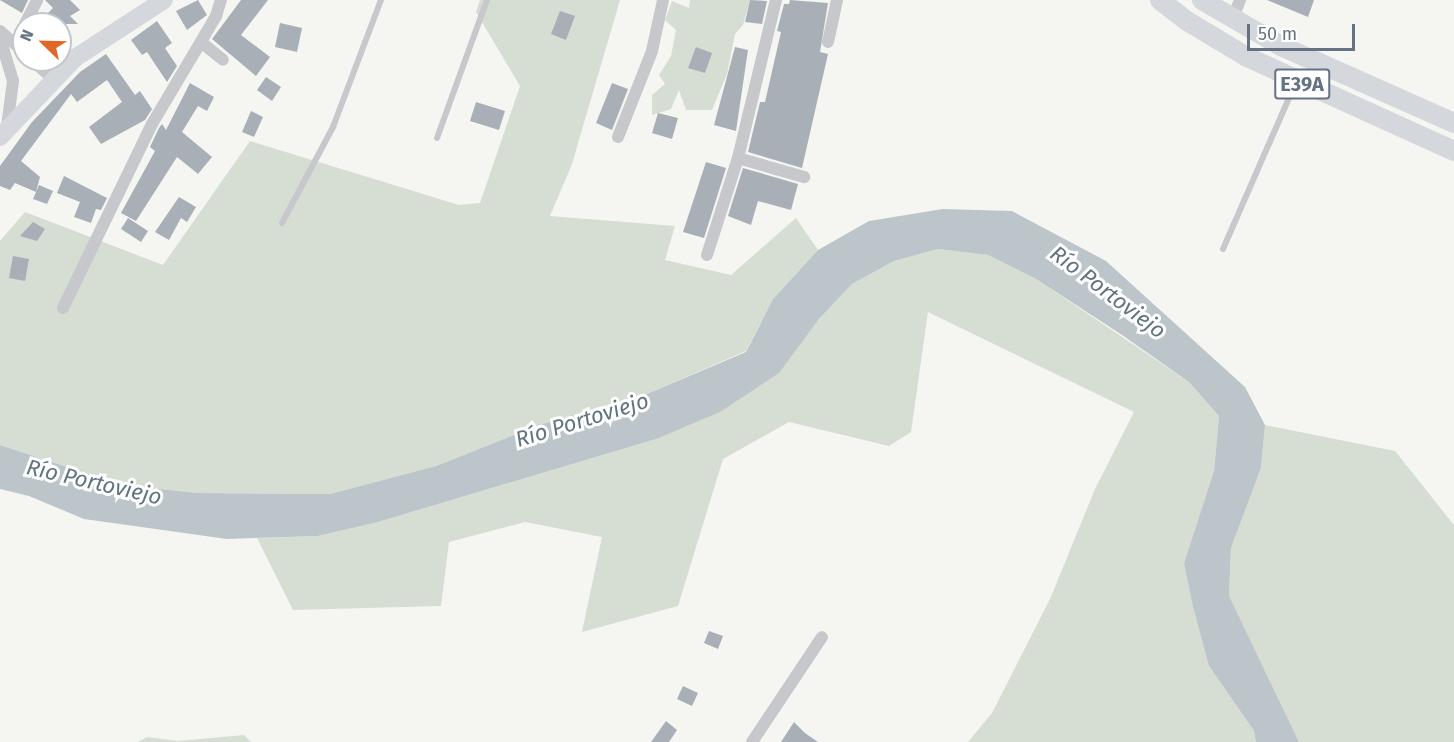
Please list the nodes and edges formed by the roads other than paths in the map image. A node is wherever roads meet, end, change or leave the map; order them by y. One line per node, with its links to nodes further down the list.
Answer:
1 (164, 0): 19 (street)
2 (221, 0): 15 (street)
3 (381, 0): 28 (lane)
4 (487, 0): 24 (lane)
5 (663, 0): 23 (street)
6 (776, 0): 26 (street)
7 (837, 0): 16 (street)
8 (1160, 0): 20 (main road, E39A)
9 (1202, 0): 11 (main road, E39A)
10 (1240, 0): 11 (street)
11 (1232, 20): 21 (main road, E39A)
12 (0, 31): 14 (street)
13 (0, 38): 22 (street)
14 (12, 42)
15 (201, 42): 17 (street); 31 (street)
16 (828, 42)
17 (223, 60)
18 (45, 72): 19 (street)
19 (52, 78): 22 (street)
20 (1296, 81): 25 (main road, E39A); 29 (lane)
21 (1454, 123)
22 (4, 133)
23 (618, 137)
24 (437, 138)
25 (1454, 151)
26 (738, 158): 27 (street); 30 (street)
27 (804, 177)
28 (282, 223)
29 (1223, 249)
30 (707, 255)
31 (63, 308)
32 (822, 638): 33 (street)
33 (752, 742)

